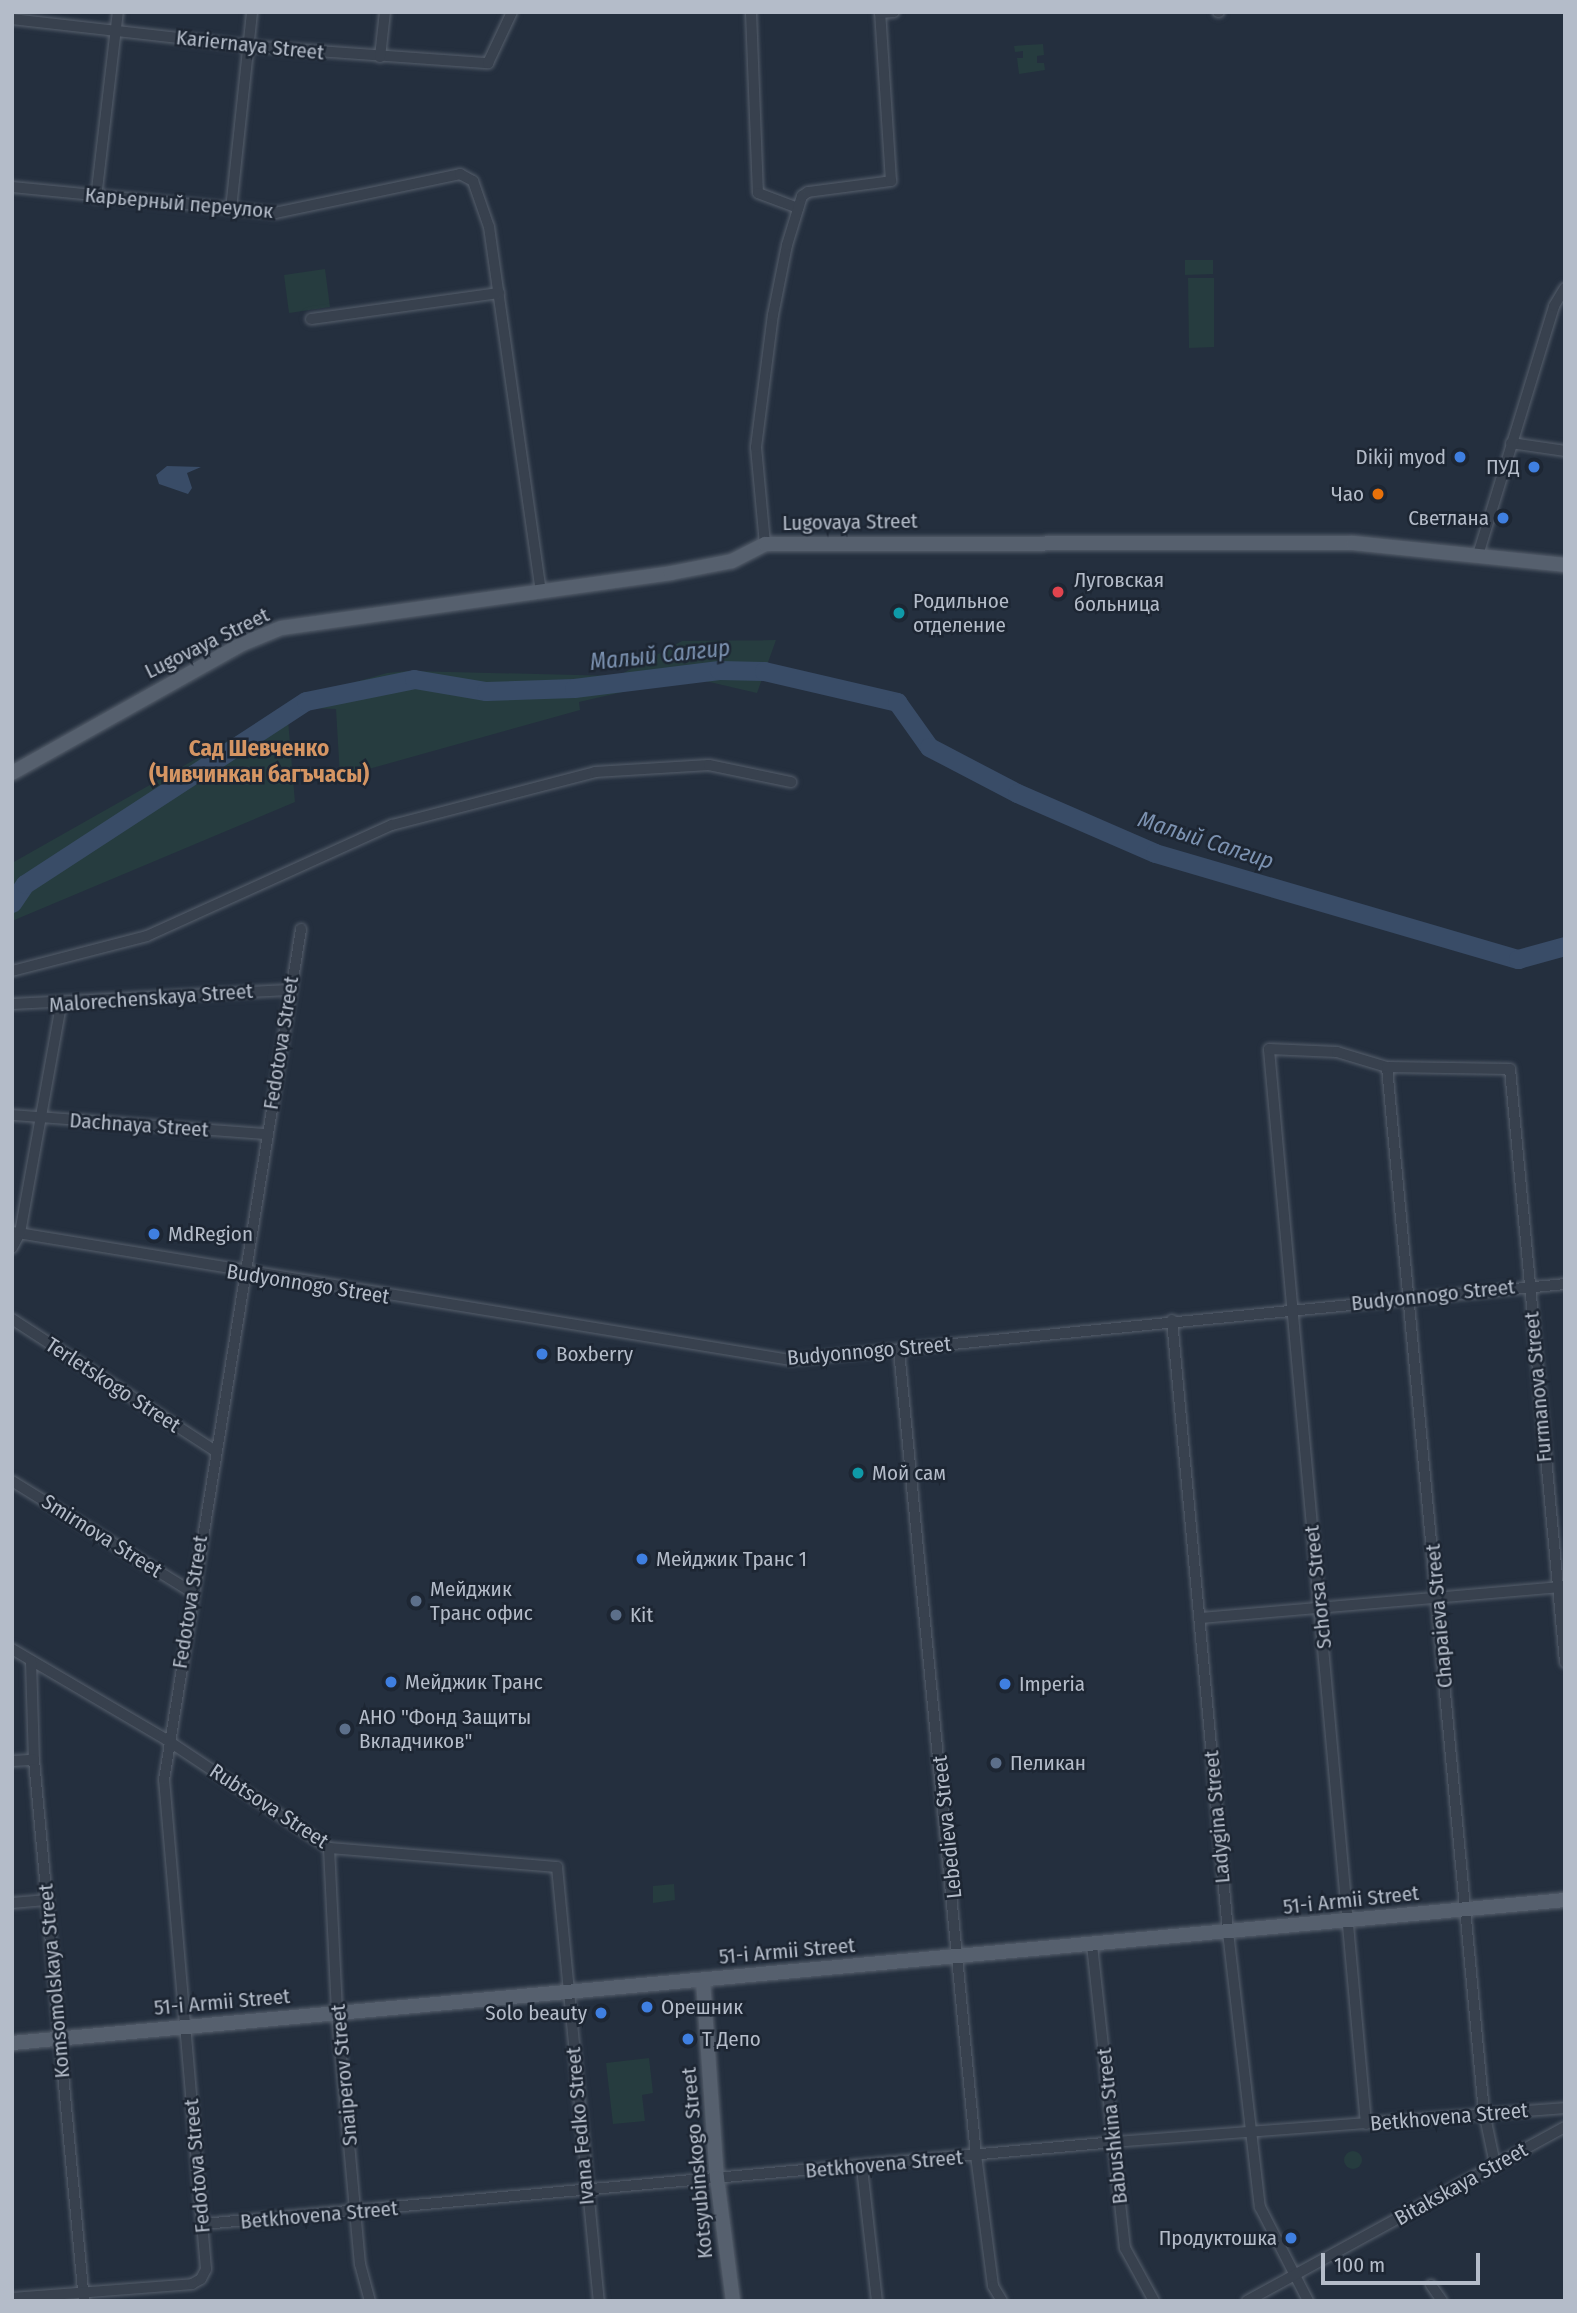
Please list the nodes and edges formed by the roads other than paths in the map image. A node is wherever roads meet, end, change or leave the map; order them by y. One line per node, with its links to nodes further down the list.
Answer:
1 (118, 12): 9 (street)
2 (252, 12): 10 (street)
3 (385, 12): 11 (street)
4 (512, 12): 11 (street, Kariernaya Street)
5 (751, 12): 14 (street)
6 (894, 12): 7 (street)
7 (880, 13): 14 (street)
8 (12, 19): 9 (street, Kariernaya Street)
9 (116, 31): 10 (street, Kariernaya Street); 13 (street)
10 (248, 46): 11 (street, Kariernaya Street); 15 (street)
11 (380, 57)
12 (12, 187): 13 (street, Карьерный переулок)
13 (96, 198): 15 (street, Карьерный переулок)
14 (798, 208): 21 (street)
15 (231, 209): 17 (street, Карьерный переулок)
16 (1565, 288): 19 (street)
17 (499, 293): 18 (street); 24 (street)
18 (311, 318)
19 (1511, 443): 20 (street); 22 (street)
20 (1565, 452)
21 (765, 544): 22 (main road, Lugovaya Street); 24 (main road, Lugovaya Street)
22 (1478, 555): 23 (main road, Lugovaya Street)
23 (1565, 565)
24 (541, 591): 25 (main road, Lugovaya Street)
25 (12, 773)
26 (791, 782): 28 (street)
27 (301, 929): 29 (street, Fedotova Street)
28 (12, 971)
29 (289, 990): 31 (street, Malorechenskaya Street); 35 (street, Fedotova Street)
30 (12, 1004): 31 (street, Malorechenskaya Street)
31 (61, 1005): 34 (street)
32 (1387, 1067): 40 (street, Furmanova Street); 41 (street, Chapaieva Street); 42 (street, Schorsa Street)
33 (12, 1115): 34 (street, Dachnaya Street)
34 (43, 1117): 35 (street, Dachnaya Street); 36 (street)
35 (266, 1135): 38 (street, Fedotova Street)
36 (16, 1233): 37 (street); 38 (street, Budyonnogo Street)
37 (12, 1248)
38 (244, 1274): 45 (street, Budyonnogo Street); 46 (street, Fedotova Street)
39 (1565, 1284): 40 (street, Budyonnogo Street)
40 (1529, 1286): 41 (street, Budyonnogo Street); 48 (street, Furmanova Street)
41 (1410, 1297): 42 (street, Budyonnogo Street); 50 (street, Chapaieva Street)
42 (1290, 1309): 44 (street, Budyonnogo Street); 51 (street, Schorsa Street)
43 (12, 1319): 46 (street, Terletskogo Street)
44 (1172, 1320): 45 (street, Budyonnogo Street); 52 (street, Ladygina Street)
45 (899, 1350): 68 (street, Lebedieva Street)
46 (215, 1451): 49 (street, Fedotova Street)
47 (12, 1481): 49 (street, Smirnova Street)
48 (1560, 1588): 50 (street); 55 (street, Furmanova Street)
49 (192, 1592): 56 (street, Fedotova Street)
50 (1437, 1598): 51 (street); 64 (street, Chapaieva Street)
51 (1320, 1609): 52 (street); 65 (street, Schorsa Street)
52 (1200, 1618): 66 (street, Ladygina Street)
53 (12, 1649): 54 (street, Rubtsova Street)
54 (31, 1661): 56 (street, Rubtsova Street); 57 (street, Komsomolskaya Street)
55 (1565, 1662)
56 (167, 1741): 59 (street, Rubtsova Street); 72 (street, Fedotova Street)
57 (34, 1759): 58 (street); 61 (street, Komsomolskaya Street)
58 (12, 1761)
59 (329, 1848): 60 (street, Rubtsova Street); 71 (street, Snaiperov Street)
60 (557, 1867): 70 (street, Ivana Fedko Street)
61 (48, 1900): 63 (street); 73 (street, Komsomolskaya Street)
62 (1565, 1900): 64 (main road, 51-i Armii Street)
63 (12, 1903)
64 (1468, 1909): 65 (main road, 51-i Armii Street); 76 (street, Chapaieva Street)
65 (1350, 1922): 66 (main road, 51-i Armii Street); 77 (street, Schorsa Street)
66 (1228, 1932): 67 (main road, 51-i Armii Street); 79 (street, Ladygina Street)
67 (1092, 1945): 68 (main road, 51-i Armii Street); 80 (street, Babushkina Street)
68 (960, 1957): 69 (main road, 51-i Armii Street); 81 (street, Lebedieva Street)
69 (702, 1980): 70 (main road, 51-i Armii Street); 84 (main road, Kotsyubinskogo Street)
70 (570, 1992): 71 (main road, 51-i Armii Street); 85 (street, Ivana Fedko Street)
71 (337, 2012): 72 (main road, 51-i Armii Street); 86 (street, Snaiperov Street)
72 (184, 2027): 73 (main road, 51-i Armii Street); 87 (street, Fedotova Street)
73 (58, 2038): 74 (main road, 51-i Armii Street); 91 (street, Komsomolskaya Street)
74 (12, 2042)
75 (1565, 2108): 76 (street, Betkhovena Street)
76 (1484, 2112): 77 (street, Betkhovena Street); 82 (street, Chapaieva Street)
77 (1366, 2124): 79 (street, Betkhovena Street)
78 (1565, 2127): 82 (street, Bitakskaya Street)
79 (1252, 2134): 80 (street, Betkhovena Street); 88 (street, Ladygina Street)
80 (1114, 2142): 81 (street, Betkhovena Street); 97 (street, Babushkina Street)
81 (976, 2155): 83 (street, Betkhovena Street); 96 (street, Lebedieva Street)
82 (1495, 2164): 88 (street, Bitakskaya Street)
83 (862, 2168): 84 (street, Betkhovena Street); 95 (street)
84 (718, 2178): 85 (street, Betkhovena Street); 94 (main road, Kotsyubinskogo Street)
85 (585, 2191): 86 (street, Betkhovena Street); 93 (street, Ivana Fedko Street)
86 (357, 2211): 87 (street, Betkhovena Street); 92 (street, Snaiperov Street)
87 (204, 2224): 91 (street, Fedotova Street)
88 (1294, 2276): 98 (street, Bitakskaya Street); 99 (street, Ladygina Street)
89 (1431, 2285): 100 (street)
90 (12, 2298): 91 (street)
91 (84, 2298)
92 (370, 2301)
93 (599, 2301)
94 (733, 2301)
95 (877, 2301)
96 (1002, 2301)
97 (1154, 2301)
98 (1247, 2301)
99 (1308, 2301)
100 (1443, 2301)

